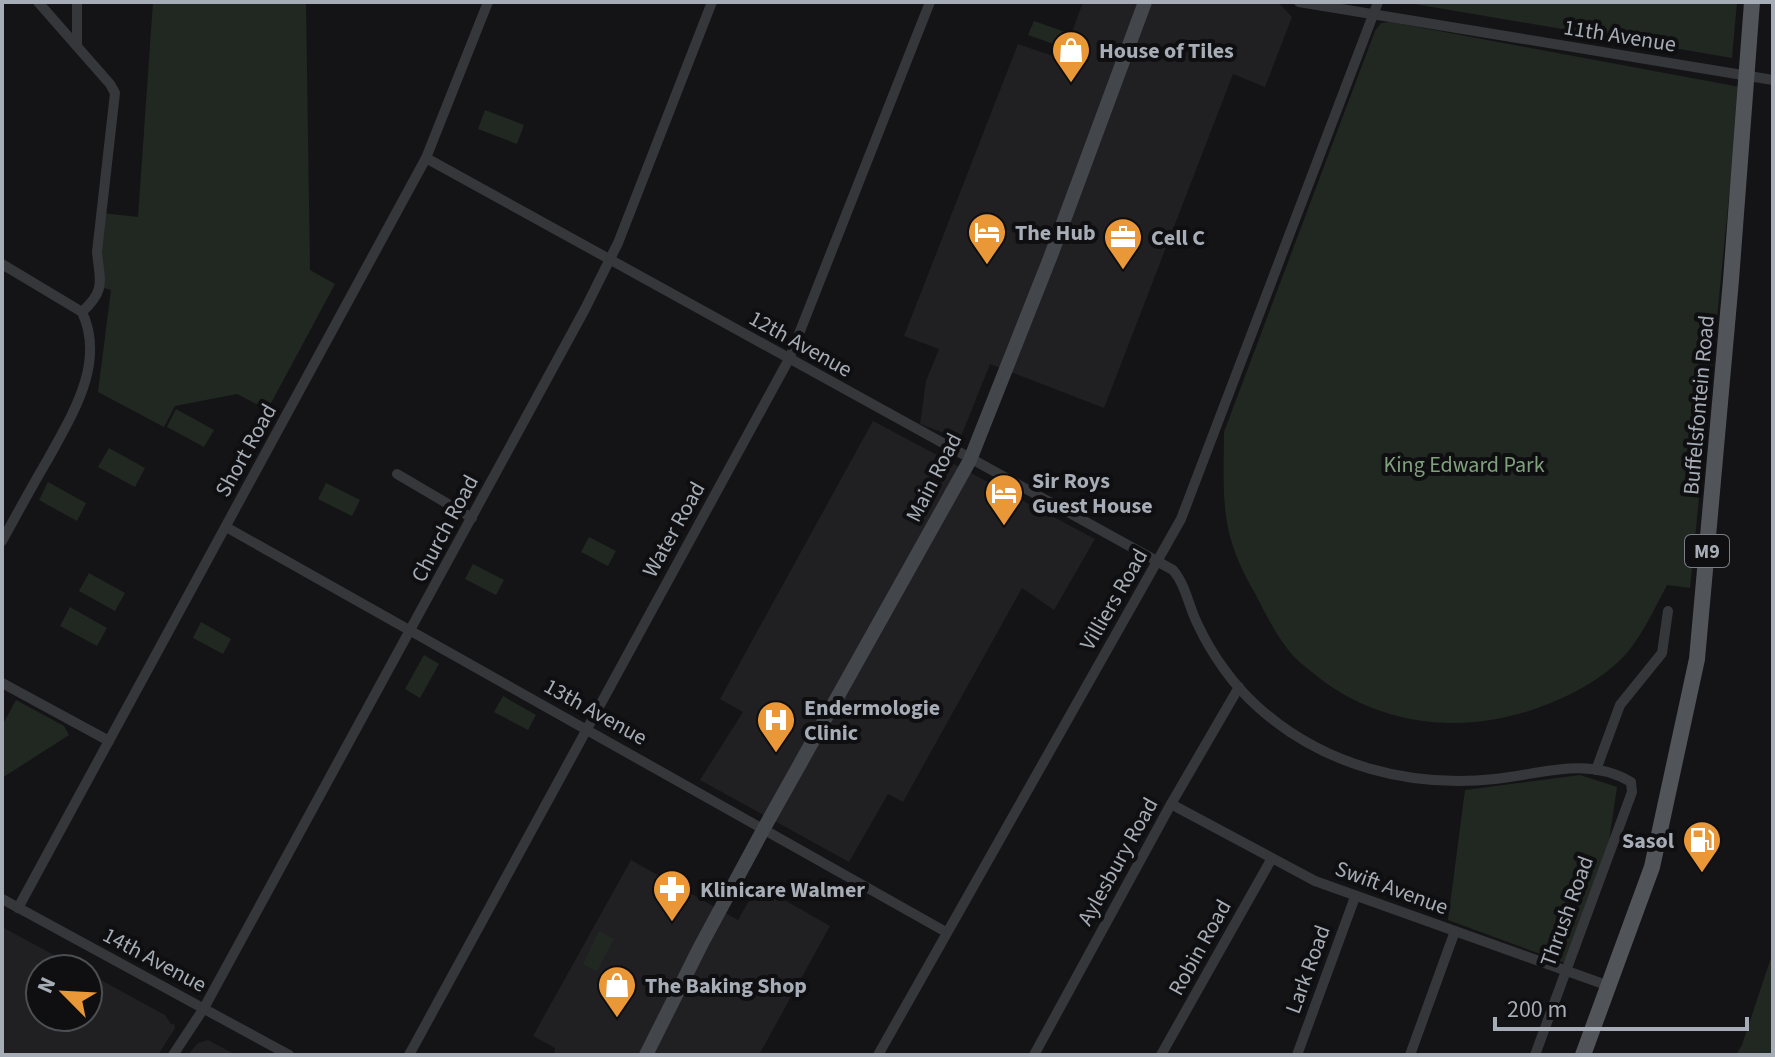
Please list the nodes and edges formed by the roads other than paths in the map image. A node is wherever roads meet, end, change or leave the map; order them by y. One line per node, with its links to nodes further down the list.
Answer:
1 (38, 2): 12 (street)
2 (77, 2): 12 (street)
3 (488, 2): 15 (street, Short Road)
4 (712, 2): 16 (street, Church Road)
5 (930, 2): 19 (street, Water Road)
6 (1145, 2): 20 (main road, Main Road)
7 (1299, 2): 11 (street, 11th Avenue)
8 (1378, 2): 11 (street, Villiers Road)
9 (1752, 2): 13 (main road, Buffelsfontein Road / M9)
10 (1760, 2): 13 (main road, Buffelsfontein Road / M9)
11 (1366, 10): 13 (street, 11th Avenue); 25 (street, Villiers Road)
12 (77, 46): 18 (street)
13 (1750, 76): 14 (street, 11th Avenue); 44 (main road, Buffelsfontein Road / M9)
14 (1773, 80)
15 (426, 158): 16 (street, 12th Avenue); 23 (street, Short Road)
16 (609, 259): 19 (street, 12th Avenue); 22 (street, Church Road)
17 (2, 264): 18 (street)
18 (82, 312): 24 (street)
19 (789, 359): 20 (street, 12th Avenue); 30 (street, Water Road)
20 (970, 460): 25 (street, 12th Avenue); 35 (main road, Main Road)
21 (397, 474): 22 (street)
22 (472, 518): 27 (street, Church Road)
23 (226, 527): 27 (street, 13th Avenue); 31 (street, Short Road)
24 (2, 541)
25 (1157, 561): 29 (street, 12th Avenue); 41 (street, Villiers Road)
26 (1668, 611): 32 (street)
27 (411, 631): 30 (street, 13th Avenue); 45 (street, Church Road)
28 (2, 683): 31 (street)
29 (1239, 687): 32 (street, 12th Avenue); 34 (street, Aylesbury Road)
30 (587, 729): 35 (street, 13th Avenue); 48 (street, Water Road)
31 (109, 741): 39 (street, Short Road)
32 (1596, 770): 33 (street, 12th Avenue)
33 (1631, 782): 43 (street, Thrush Road)
34 (1171, 804): 36 (street, Swift Avenue); 52 (street, Aylesbury Road)
35 (763, 830): 41 (street, 13th Avenue); 42 (main road, Main Road)
36 (1272, 858): 37 (street, Swift Avenue); 53 (street, Robin Road)
37 (1355, 897): 40 (street, Swift Avenue); 54 (street, Lark Road)
38 (2, 899): 39 (street, 14th Avenue)
39 (18, 908): 45 (street, 14th Avenue)
40 (1455, 931): 43 (street, Swift Avenue); 55 (street)
41 (946, 932): 51 (street, Villiers Road)
42 (701, 945): 49 (main road, Main Road); 50 (main road, Main Road)
43 (1565, 971): 44 (street, Swift Avenue); 56 (street, Thrush Road)
44 (1606, 985): 57 (main road, Buffelsfontein Road / M9); 58 (main road, Buffelsfontein Road / M9)
45 (204, 1008): 46 (street, Church Road); 47 (street, 14th Avenue)
46 (173, 1055)
47 (289, 1055)
48 (409, 1055)
49 (636, 1055)
50 (646, 1055)
51 (878, 1055)
52 (1034, 1055)
53 (1161, 1055)
54 (1297, 1055)
55 (1410, 1055)
56 (1535, 1055)
57 (1575, 1055)
58 (1583, 1055)

